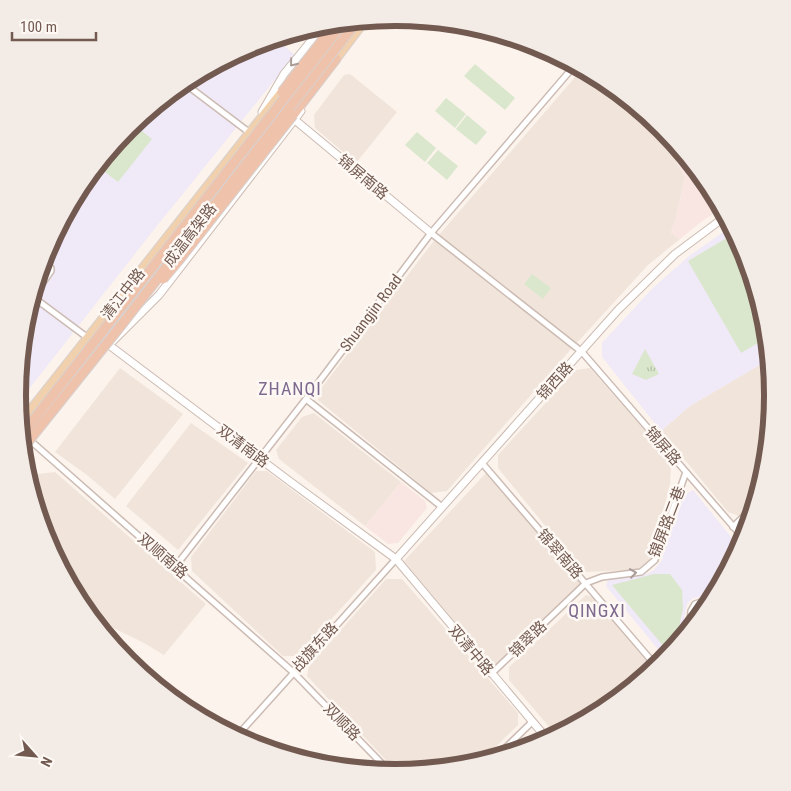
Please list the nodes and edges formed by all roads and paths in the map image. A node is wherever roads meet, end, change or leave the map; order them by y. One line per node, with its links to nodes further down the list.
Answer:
1 (359, 28): 6 (main road, 清江中路)
2 (351, 29): 16 (highway, 成温高架路, bridge)
3 (337, 31): 10 (highway, 成温高架路, bridge)
4 (329, 32): 10 (highway, bridge)
5 (315, 35): 10 (street, one-way to 10)
6 (336, 59): 9 (highway); 18 (main road, 清江中路)
7 (570, 70): 12 (street, Shuangjin Road)
8 (190, 88): 10 (street)
9 (294, 118): 12 (street, 锦屏南路); 16 (highway, bridge); 18 (street, 清江中路)
10 (252, 134): 17 (main road, 清江中路); 22 (highway, 成温高架路, bridge)
11 (720, 220): 19 (street, 锦西路)
12 (431, 233): 19 (street, 锦屏路); 20 (street, Shuangjin Road)
13 (50, 267): 14 (street)
14 (45, 279)
15 (38, 303): 17 (street)
16 (123, 323): 25 (highway, 成温高架路, bridge)
17 (88, 338): 18 (street, 双清南路); 21 (main road, 清江中路)
18 (110, 345): 26 (main road, 清江中路); 28 (street, 双清南路)
19 (582, 352): 29 (street, 锦西路); 30 (street, 锦屏路)
20 (306, 398): 28 (street, Shuangjin Road); 31 (street)
21 (27, 415)
22 (33, 420): 23 (highway, bridge); 24 (highway, 成温高架路, bridge)
23 (27, 425)
24 (28, 428)
25 (29, 441)
26 (32, 442): 27 (main road, 清江中路); 36 (street, 双顺南路)
27 (29, 445)
28 (260, 459): 35 (street, 双清南路); 36 (street, Shuangjin Road)
29 (482, 463): 31 (street, 锦西路); 37 (street, 锦翠南路)
30 (686, 472): 33 (street, 锦屏路); 37 (street, 锦屏路二巷, one-way to 30)
31 (442, 507): 35 (street, 锦西路)
32 (744, 516): 33 (street)
33 (733, 527): 34 (street, 锦屏路)
34 (738, 533)
35 (396, 559): 41 (street, 战旗东路); 42 (street, 双清中路)
36 (175, 567): 41 (street, 双顺南路)
37 (586, 583): 40 (street, 锦翠南路); 42 (street, 锦翠路)
38 (703, 602): 39 (street)
39 (690, 617)
40 (652, 661)
41 (293, 672): 44 (street, 战旗东路); 47 (street, 双顺路)
42 (492, 674): 43 (street, 双清中路)
43 (532, 722): 45 (street, 双清中路); 46 (street)
44 (241, 731)
45 (543, 734)
46 (506, 747)
47 (383, 764)

